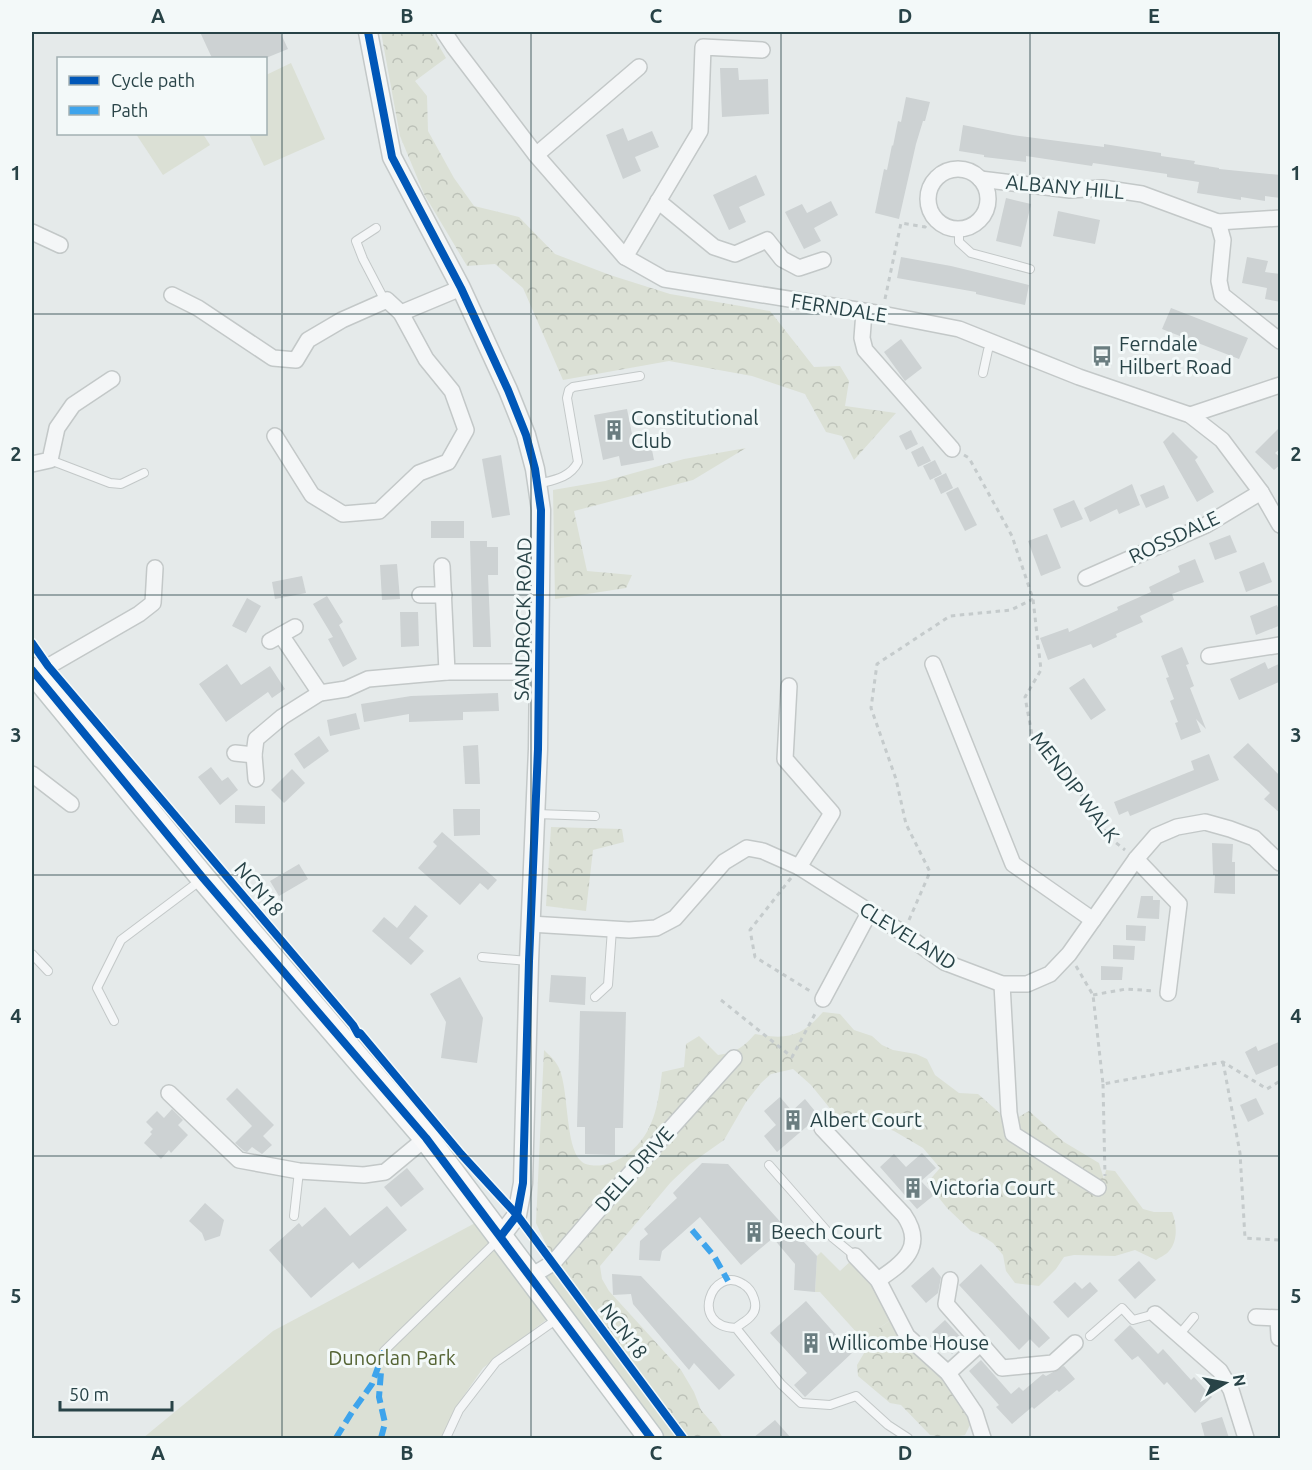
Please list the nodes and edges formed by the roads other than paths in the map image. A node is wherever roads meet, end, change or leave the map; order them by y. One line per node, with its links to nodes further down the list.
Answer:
1 (368, 32): 19 (street, SANDROCK ROAD)
2 (444, 32): 7 (street, FERNDALE)
3 (699, 32): 4 (street)
4 (703, 47): 5 (street); 9 (street)
5 (762, 50)
6 (639, 67): 7 (street)
7 (536, 155): 16 (street, FERNDALE)
8 (980, 179): 11 (street, ALBANY HILL); 13 (street, ALBANY HILL); 13 (street, ALBANY HILL)
9 (658, 201): 16 (street); 17 (street)
10 (1281, 218): 11 (street, ALBANY HILL)
11 (1218, 222): 24 (street)
12 (376, 228): 21 (lane)
13 (959, 229): 18 (lane)
14 (32, 232): 15 (street)
15 (60, 245)
16 (625, 257): 22 (street, FERNDALE)
17 (823, 260)
18 (1030, 269)
19 (460, 288): 23 (street); 36 (street, SANDROCK ROAD)
20 (172, 295): 21 (street)
21 (385, 301): 23 (street)
22 (864, 312): 25 (street, FERNDALE); 32 (street)
23 (401, 313): 31 (street)
24 (1281, 341)
25 (993, 342): 26 (lane); 30 (street, FERNDALE)
26 (983, 373)
27 (640, 376): 36 (lane)
28 (112, 379): 33 (street)
29 (1281, 386): 30 (street)
30 (1190, 415): 37 (street, FERNDALE)
31 (274, 436)
32 (952, 449)
33 (50, 460): 34 (street); 35 (lane)
34 (32, 464)
35 (144, 474)
36 (538, 484): 49 (street, SANDROCK ROAD)
37 (1261, 492): 38 (street, FERNDALE); 41 (street, ROSSDALE)
38 (1281, 525)
39 (442, 566): 43 (street)
40 (155, 568): 50 (street)
41 (1086, 578)
42 (420, 595): 43 (street)
43 (444, 595): 48 (street)
44 (295, 627): 52 (street)
45 (1281, 645): 46 (street)
46 (1209, 656)
47 (933, 664): 65 (street)
48 (447, 672): 49 (street); 52 (street)
49 (538, 672): 58 (street, SANDROCK ROAD)
50 (35, 680): 63 (main road)
51 (789, 686): 62 (street)
52 (320, 693): 54 (street)
53 (235, 753): 54 (street)
54 (254, 755): 56 (street)
55 (32, 774): 57 (street)
56 (256, 779)
57 (70, 804)
58 (535, 813): 59 (lane); 66 (street, SANDROCK ROAD)
59 (595, 816)
60 (1136, 859): 61 (street, CLEVELAND); 65 (street, CLEVELAND); 73 (street)
61 (1281, 863)
62 (799, 867): 64 (street, CLEVELAND); 67 (street, CLEVELAND)
63 (203, 878): 76 (lane); 80 (main road)
64 (869, 913): 72 (street, CLEVELAND); 75 (street)
65 (1093, 920): 72 (street, CLEVELAND)
66 (530, 924): 67 (street, CLEVELAND); 70 (street, SANDROCK ROAD)
67 (612, 929): 74 (lane)
68 (32, 954): 71 (lane)
69 (482, 957): 70 (lane)
70 (529, 961): 85 (street, SANDROCK ROAD)
71 (48, 971)
72 (1002, 984): 83 (street)
73 (1168, 993)
74 (595, 997)
75 (824, 999)
76 (114, 1021)
77 (734, 1058): 87 (street, DELL DRIVE)
78 (169, 1093): 82 (street)
79 (822, 1128): 88 (street)
80 (426, 1138): 82 (street); 85 (main road)
81 (769, 1165): 86 (lane)
82 (299, 1171): 84 (lane)
83 (1101, 1184)
84 (294, 1216)
85 (501, 1236): 87 (main road); 101 (lane)
86 (855, 1256): 88 (street)
87 (531, 1276): 91 (main road)
88 (878, 1280): 102 (street)
89 (950, 1280): 100 (street)
90 (1155, 1314): 96 (street); 97 (lane)
91 (560, 1316): 103 (lane); 104 (main road)
92 (1194, 1317): 96 (lane)
93 (1256, 1317): 94 (street)
94 (1279, 1318): 98 (street)
95 (736, 1328): 95 (lane); 105 (lane)
96 (1179, 1335): 107 (street)
97 (1090, 1336)
98 (1279, 1338)
99 (1075, 1343): 100 (street)
100 (980, 1344): 102 (street)
101 (384, 1351)
102 (948, 1373): 106 (street)
103 (446, 1438)
104 (651, 1438)
105 (908, 1438)
106 (983, 1438)
107 (1246, 1438)

